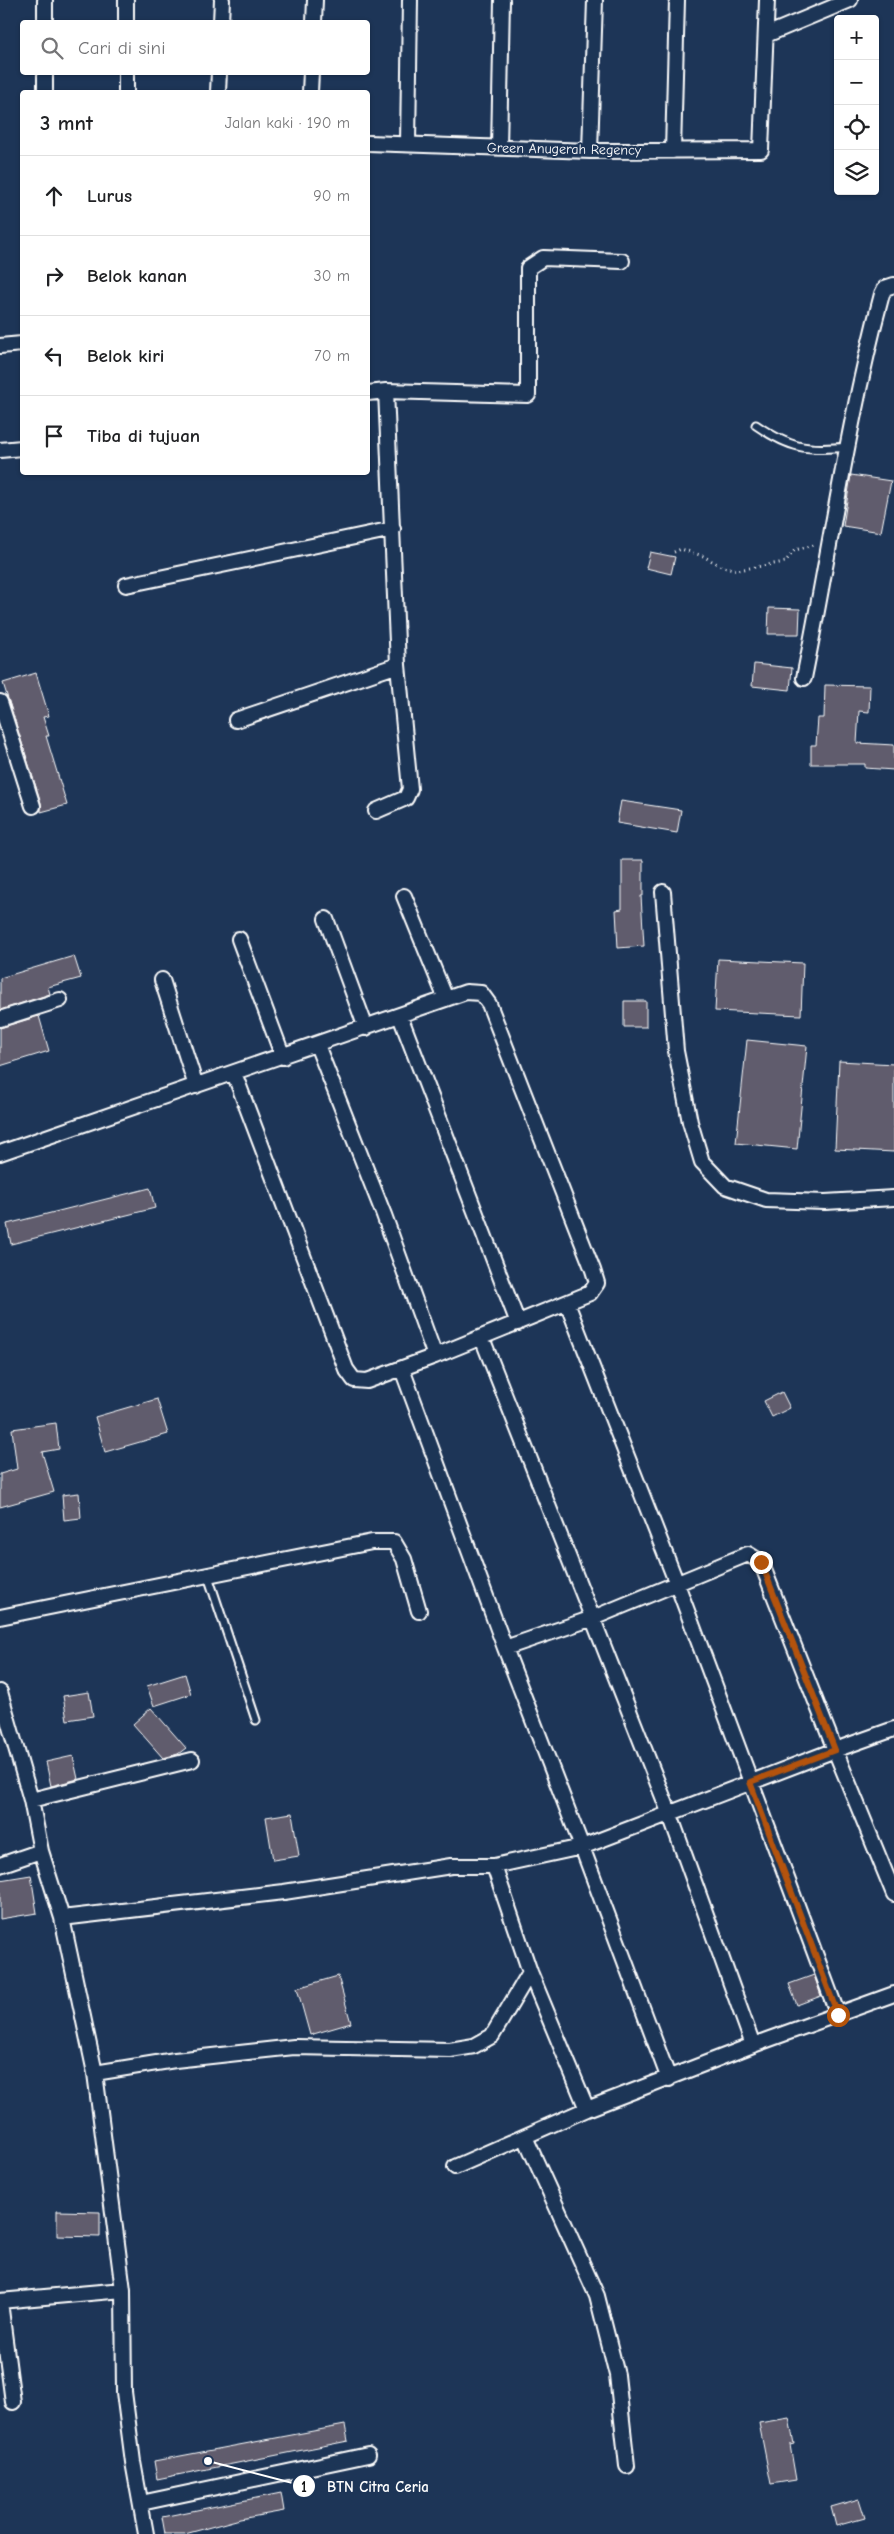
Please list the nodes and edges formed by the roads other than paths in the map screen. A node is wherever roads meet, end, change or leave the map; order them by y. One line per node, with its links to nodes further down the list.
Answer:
1 (45, 0): 11 (street)
2 (126, 0): 12 (street)
3 (222, 0): 13 (street)
4 (315, 0): 14 (street)
5 (410, 0): 25 (street)
6 (502, 0): 26 (street)
7 (595, 0): 27 (street)
8 (677, 0): 28 (street)
9 (767, 0): 15 (street)
10 (850, 0): 15 (street)
11 (45, 20)
12 (126, 20)
13 (221, 20)
14 (314, 20)
15 (766, 35): 28 (street, Green Anugerah Regency)
16 (45, 75): 20 (street)
17 (126, 75): 21 (street)
18 (219, 75): 22 (street)
19 (311, 75): 23 (street)
20 (45, 90)
21 (126, 90)
22 (218, 90)
23 (310, 90)
24 (370, 143): 25 (street, Green Anugerah Regency)
25 (408, 144): 26 (street, Green Anugerah Regency)
26 (499, 148): 27 (street, Green Anugerah Regency)
27 (590, 151): 28 (street, Green Anugerah Regency)
28 (673, 151)
29 (622, 261): 33 (street)
30 (894, 285): 36 (street)
31 (20, 344): 32 (street)
32 (0, 346)
33 (386, 392): 34 (street); 39 (street)
34 (370, 393)
35 (756, 425): 36 (lane)
36 (849, 447): 42 (street)
37 (20, 448): 38 (street)
38 (0, 450)
39 (393, 529): 40 (street); 41 (street)
40 (126, 584)
41 (398, 665): 44 (street); 46 (street)
42 (804, 678)
43 (0, 702): 45 (street)
44 (236, 720)
45 (34, 806)
46 (376, 811)
47 (663, 892): 62 (street)
48 (404, 896): 52 (street)
49 (326, 920): 56 (street)
50 (239, 939): 58 (street)
51 (162, 980): 60 (street)
52 (446, 999): 54 (street); 63 (street)
53 (60, 1000): 55 (street)
54 (400, 1016): 56 (street); 64 (street)
55 (0, 1019)
56 (366, 1028): 57 (street)
57 (317, 1045): 58 (street); 66 (street)
58 (283, 1056): 59 (street)
59 (234, 1073): 60 (street); 67 (street)
60 (196, 1086): 61 (street)
61 (0, 1153)
62 (894, 1198)
63 (567, 1302): 64 (street); 69 (street)
64 (518, 1323): 65 (street)
65 (482, 1338): 66 (street); 72 (street)
66 (435, 1356): 67 (street)
67 (402, 1369): 73 (street)
68 (208, 1576): 70 (street); 71 (street); 75 (lane)
69 (676, 1584): 72 (street); 77 (street); 79 (street)
70 (419, 1611)
71 (0, 1617)
72 (593, 1618): 73 (street); 81 (street)
73 (505, 1648): 82 (street)
74 (0, 1692): 80 (street)
75 (256, 1720)
76 (894, 1729): 77 (street)
77 (835, 1750): 79 (street); 86 (street)
78 (192, 1760): 80 (street)
79 (750, 1782): 81 (street); 90 (street)
80 (31, 1800): 83 (street)
81 (669, 1812): 82 (street); 91 (street)
82 (582, 1847): 85 (street); 93 (street)
83 (41, 1851): 84 (street); 87 (street)
84 (0, 1866)
85 (494, 1866): 87 (street); 88 (street)
86 (894, 1894)
87 (62, 1918): 92 (street)
88 (530, 1972): 92 (street); 94 (street)
89 (894, 1994): 90 (street)
90 (838, 2015): 91 (street)
91 (753, 2045): 93 (street)
92 (95, 2073): 97 (street)
93 (669, 2079): 94 (street)
94 (587, 2110): 95 (street)
95 (525, 2136): 96 (street); 101 (street)
96 (454, 2167)
97 (123, 2290): 98 (street); 102 (street)
98 (0, 2302): 99 (street)
99 (13, 2402)
100 (368, 2455): 102 (street)
101 (627, 2466)
102 (141, 2503): 103 (street)
103 (146, 2534)

